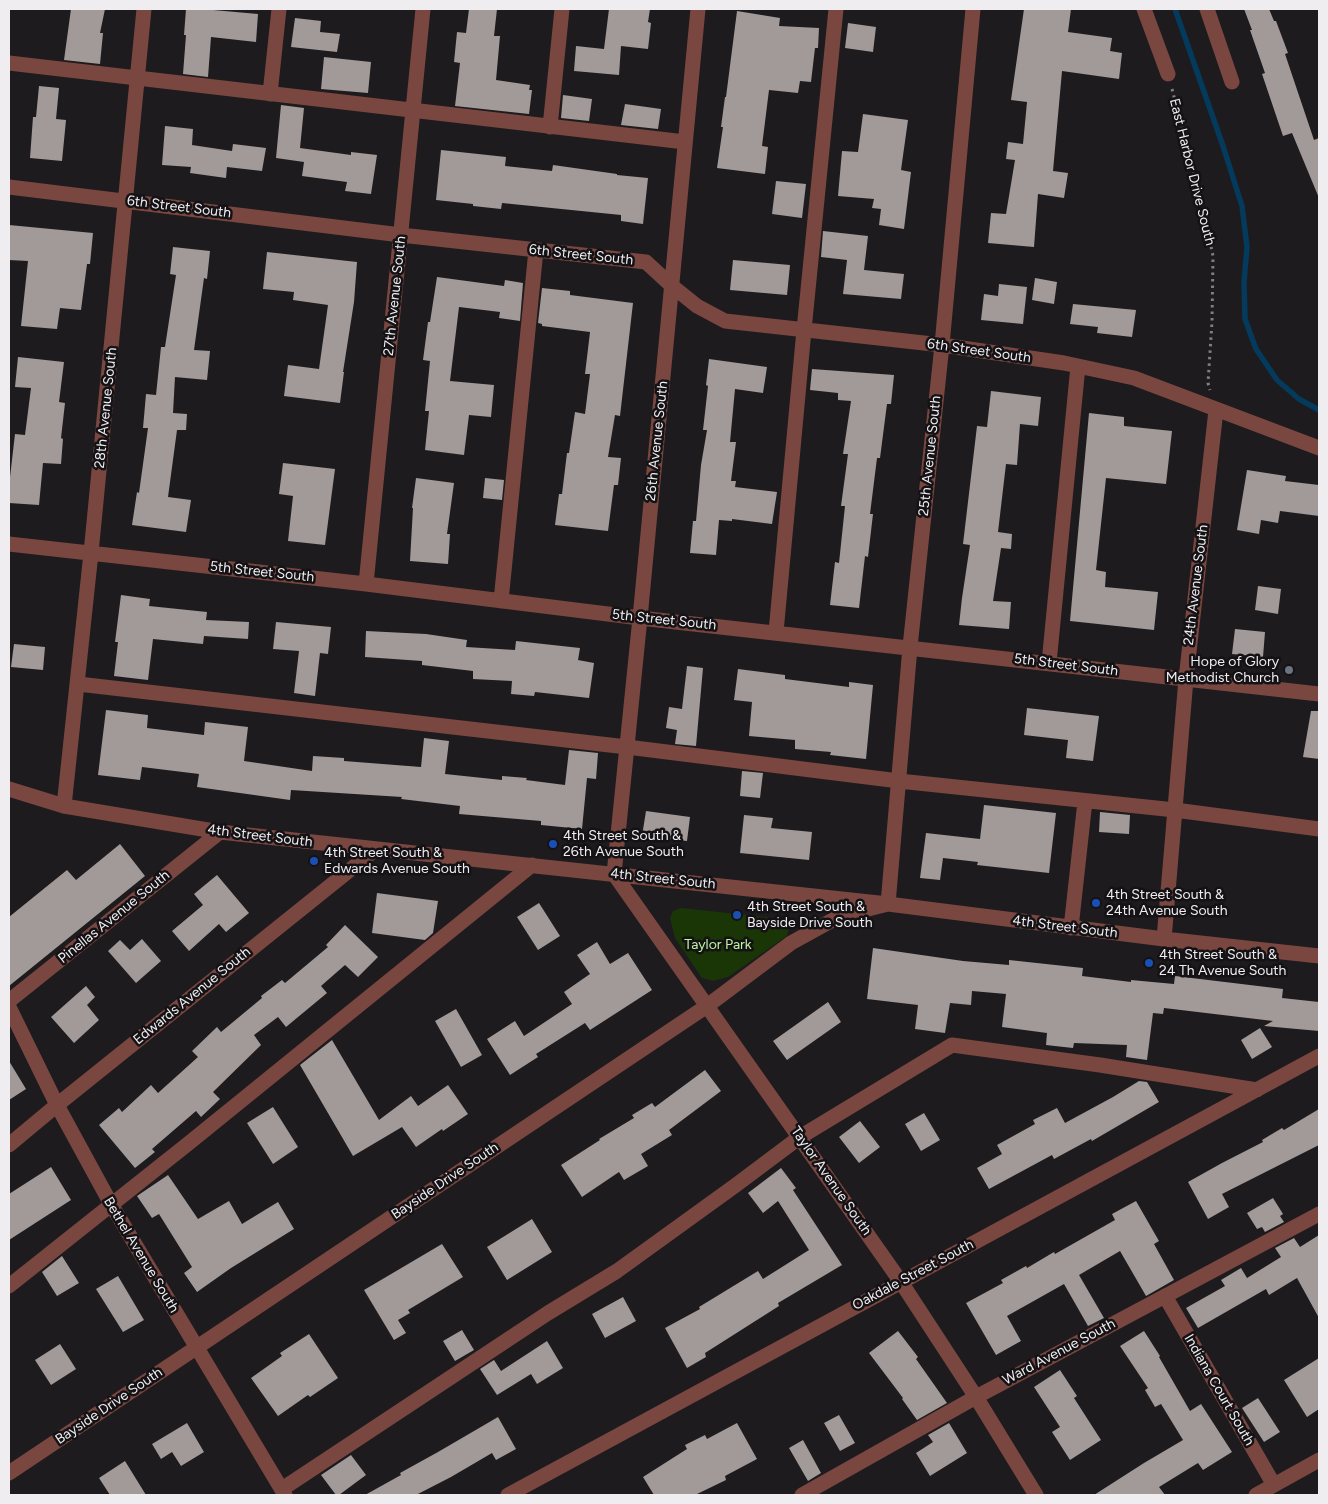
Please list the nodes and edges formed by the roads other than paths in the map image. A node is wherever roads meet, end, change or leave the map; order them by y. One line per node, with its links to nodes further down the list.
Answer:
1 (144, 9): 12 (street, 28th Avenue South)
2 (279, 9): 14 (street)
3 (423, 9): 15 (street, 27th Avenue South)
4 (562, 9): 16 (street)
5 (698, 9): 17 (street, 26th Avenue South)
6 (836, 9): 23 (street)
7 (973, 9): 24 (street, 25th Avenue South)
8 (1144, 9): 11 (street)
9 (1206, 9): 13 (street)
10 (9, 63): 12 (street)
11 (1168, 74)
12 (138, 78): 14 (street); 19 (street, 28th Avenue South)
13 (1232, 82)
14 (270, 94): 15 (street)
15 (413, 111): 16 (street); 20 (street, 27th Avenue South)
16 (550, 126): 17 (street)
17 (685, 142): 22 (street, 26th Avenue South)
18 (9, 187): 19 (street, 6th Street South)
19 (126, 201): 20 (street, 6th Street South); 29 (street, 28th Avenue South)
20 (401, 235): 21 (street, 6th Street South); 30 (street, 27th Avenue South)
21 (536, 250): 22 (street, 6th Street South); 31 (street)
22 (672, 286): 23 (street, 6th Street South); 32 (street, 26th Avenue South)
23 (804, 330): 24 (street, 6th Street South); 33 (street)
24 (942, 345): 25 (street, 6th Street South); 34 (street, 25th Avenue South)
25 (1078, 366): 26 (street, 6th Street South); 35 (street)
26 (1216, 410): 27 (street); 36 (street, 24th Avenue South)
27 (1319, 448)
28 (9, 544): 29 (street, 5th Street South)
29 (91, 553): 30 (street, 5th Street South); 37 (street, 28th Avenue South)
30 (366, 584): 31 (street, 5th Street South)
31 (501, 600): 32 (street, 5th Street South)
32 (640, 618): 33 (street, 5th Street South); 39 (street, 26th Avenue South)
33 (776, 632): 34 (street, 5th Street South)
34 (910, 647): 35 (street, 5th Street South); 40 (street, 25th Avenue South)
35 (1049, 663): 36 (street, 5th Street South)
36 (1186, 679): 38 (street, 5th Street South); 44 (street, 24th Avenue South)
37 (78, 684): 39 (street); 43 (street, 28th Avenue South)
38 (1319, 694)
39 (627, 746): 40 (street); 49 (street, 26th Avenue South)
40 (899, 781): 42 (street); 50 (street, 25th Avenue South)
41 (9, 789): 43 (street, 4th Street South)
42 (1084, 801): 44 (street); 51 (street)
43 (64, 806): 46 (street, 4th Street South)
44 (1175, 810): 45 (street); 52 (street, 24th Avenue South)
45 (1319, 829)
46 (220, 832): 47 (street, 4th Street South); 54 (street, Pinellas Avenue South)
47 (376, 849): 48 (street, 4th Street South); 59 (street, Edwards Avenue South)
48 (532, 865): 49 (street, 4th Street South); 62 (street)
49 (614, 874): 50 (street, 4th Street South); 55 (street, Taylor Avenue South)
50 (888, 904): 51 (street, 4th Street South); 55 (street, Bayside Drive South)
51 (1071, 928): 52 (street, 4th Street South)
52 (1164, 939): 53 (street, 4th Street South)
53 (1319, 956)
54 (9, 1001)
55 (707, 1006): 60 (street, Taylor Avenue South); 67 (street, Bayside Drive South)
56 (9, 1007): 59 (street, Bethel Avenue South)
57 (1319, 1056): 58 (street, Oakdale Street South)
58 (1257, 1090): 60 (street); 64 (street, Oakdale Street South)
59 (57, 1105): 61 (street, Edwards Avenue South); 62 (street, Bethel Avenue South)
60 (800, 1137): 64 (street, Taylor Avenue South); 72 (street)
61 (9, 1145)
62 (111, 1204): 65 (street); 67 (street, Bethel Avenue South)
63 (1319, 1214): 66 (street, Ward Avenue South)
64 (901, 1282): 68 (street, Taylor Avenue South); 73 (street, Oakdale Street South)
65 (9, 1286)
66 (1165, 1296): 68 (street, Ward Avenue South); 71 (street, Indiana Court South)
67 (196, 1347): 70 (street, Bayside Drive South); 72 (street, Bethel Avenue South)
68 (976, 1397): 74 (street, Ward Avenue South); 75 (street, Taylor Avenue South)
69 (1319, 1460): 71 (street)
70 (9, 1472)
71 (1274, 1485): 76 (street)
72 (282, 1493)
73 (508, 1495)
74 (802, 1495)
75 (1036, 1495)
76 (1256, 1495)

